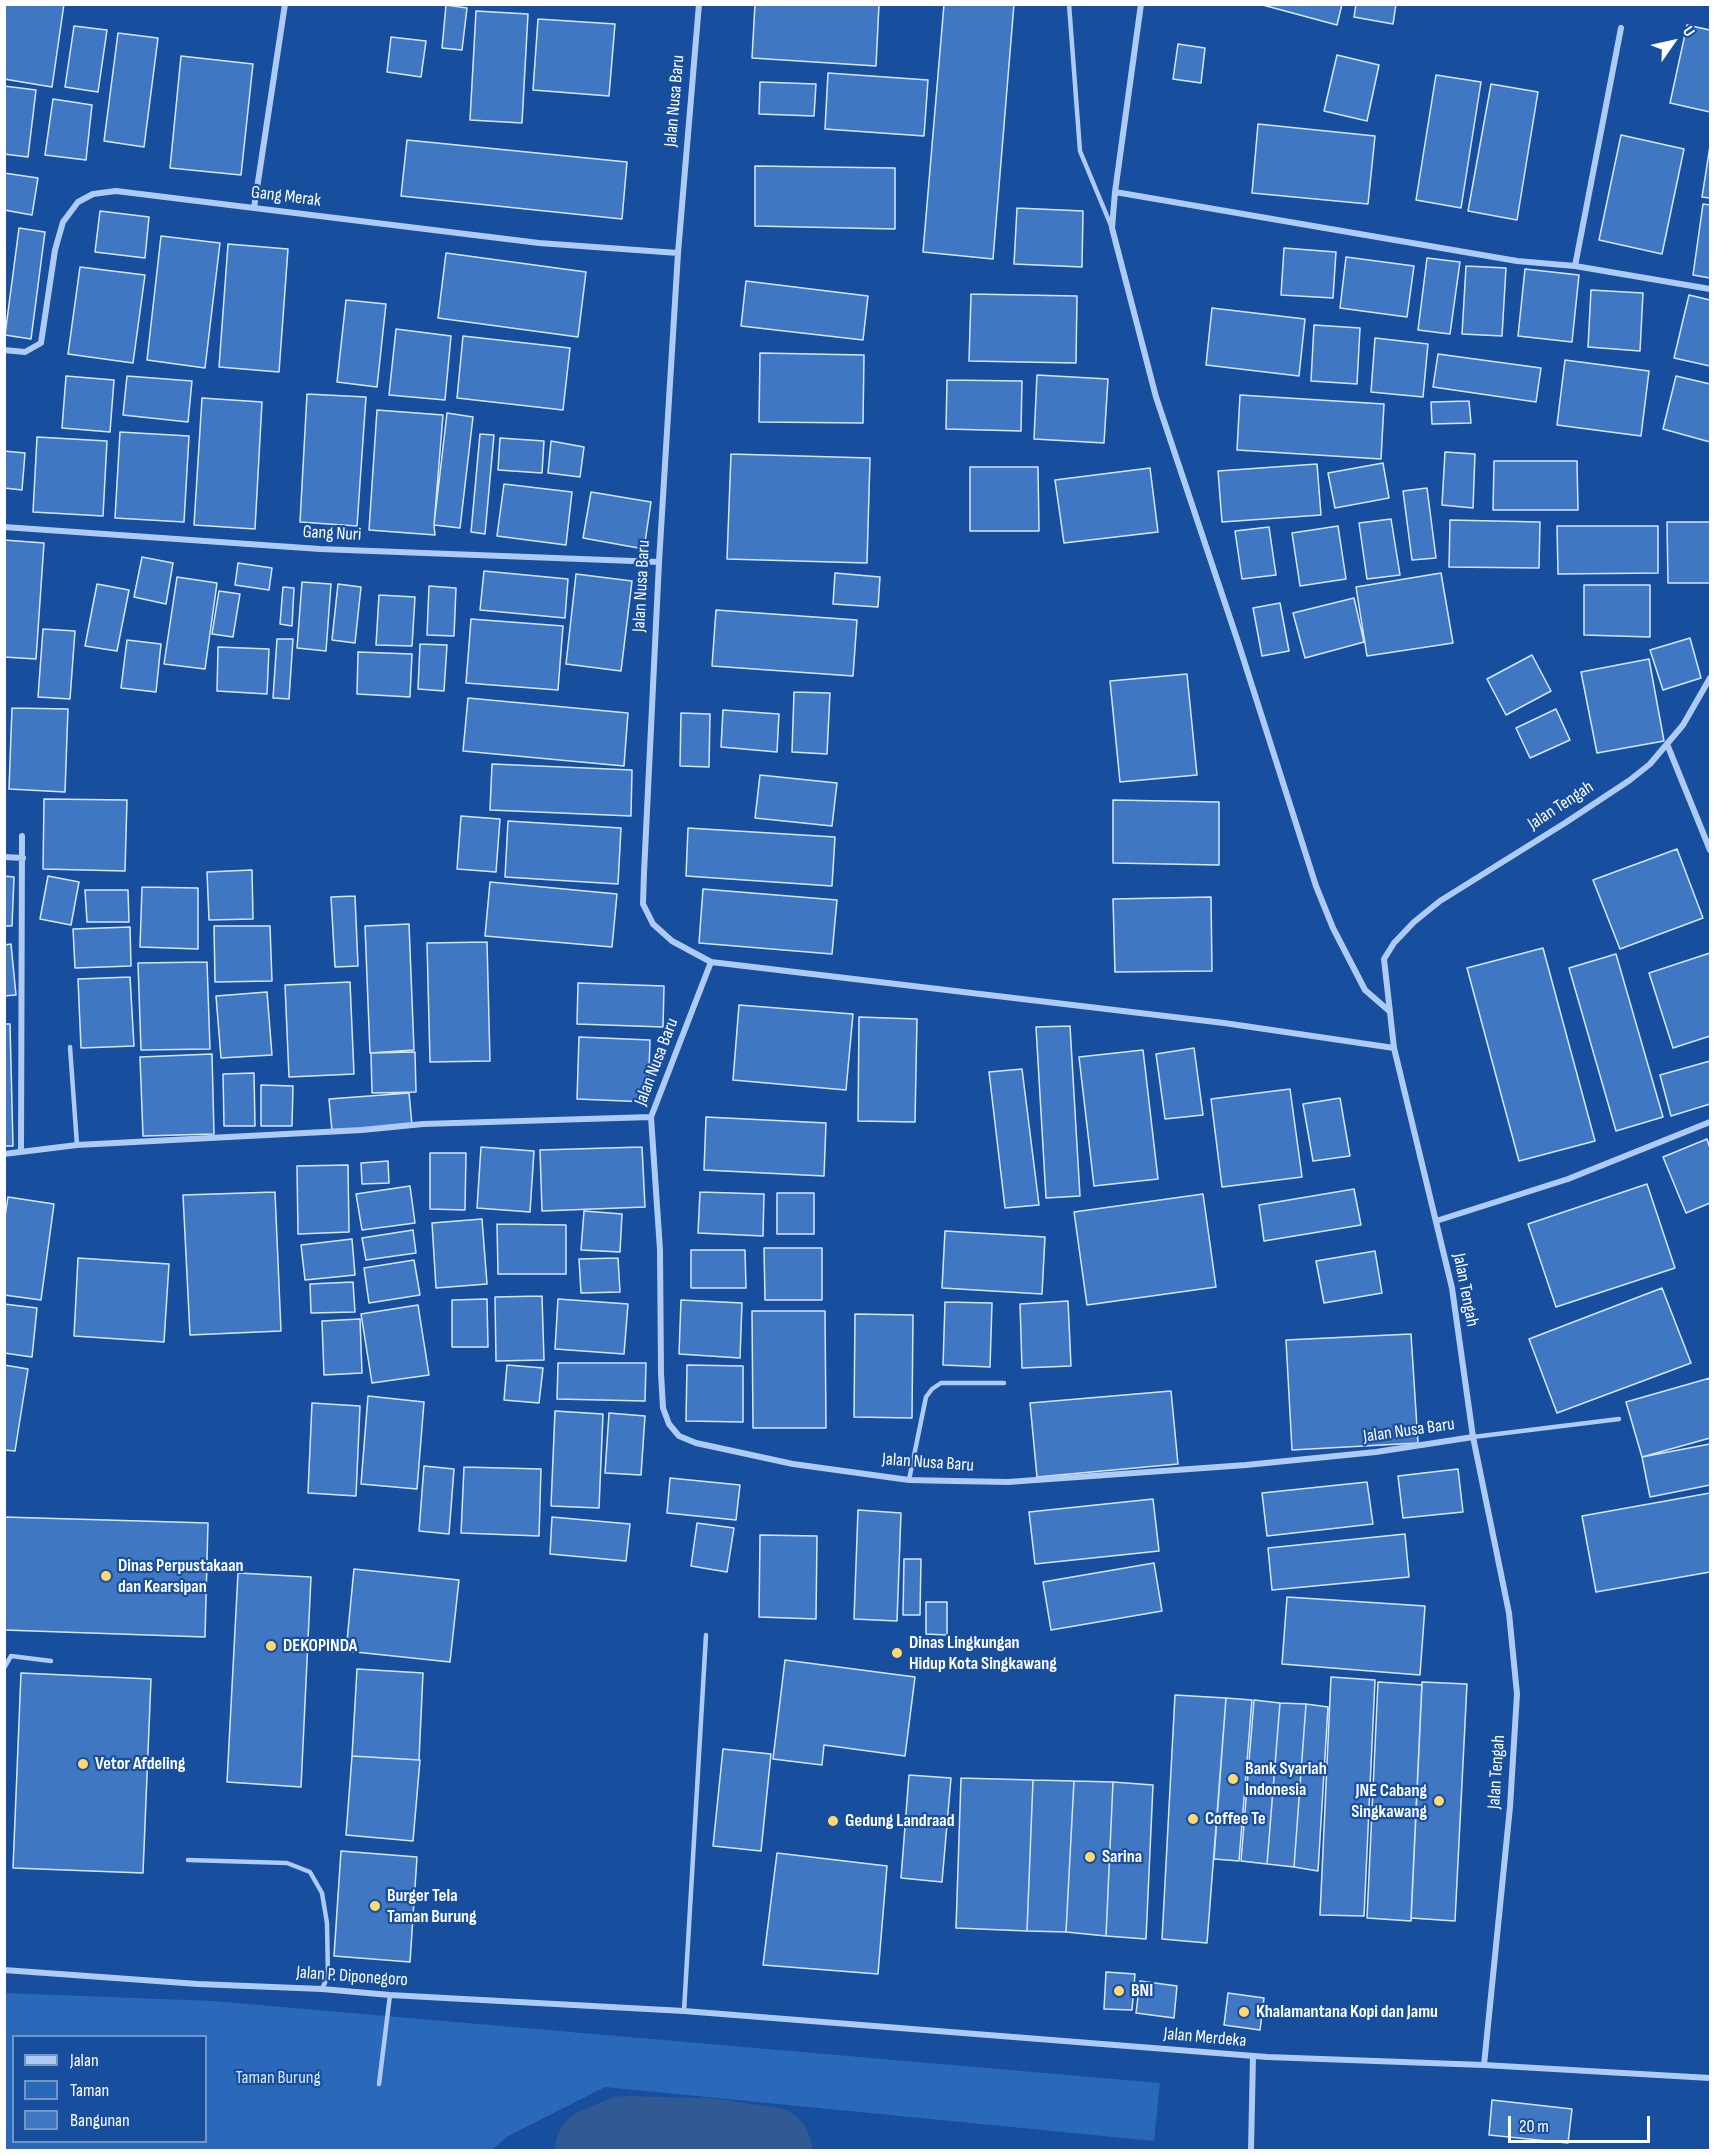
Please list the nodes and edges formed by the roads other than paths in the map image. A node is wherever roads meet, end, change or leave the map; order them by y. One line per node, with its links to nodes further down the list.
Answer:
1 (285, 4): 7 (street)
2 (699, 4): 9 (street, Jalan Nusa Baru)
3 (1069, 4): 8 (lane)
4 (1142, 4): 6 (street)
5 (1621, 28): 10 (street)
6 (1115, 192): 8 (street); 10 (street)
7 (254, 208): 9 (street, Gang Merak); 12 (street, Gang Merak)
8 (1112, 228): 22 (street)
9 (678, 253): 14 (street, Jalan Nusa Baru)
10 (1575, 266): 11 (street)
11 (1710, 289)
12 (4, 350)
13 (4, 527): 14 (street, Gang Nuri)
14 (658, 562): 21 (street, Jalan Nusa Baru)
15 (1710, 678): 16 (street, Jalan Tengah)
16 (1667, 744): 18 (street); 22 (street, Jalan Tengah)
17 (22, 836): 20 (street)
18 (1710, 850)
19 (4, 857): 20 (street)
20 (22, 858): 28 (street)
21 (711, 962): 24 (street); 25 (street, Jalan Nusa Baru)
22 (1388, 1010): 24 (street, Jalan Tengah)
23 (70, 1047): 27 (lane)
24 (1394, 1047): 30 (street, Jalan Tengah)
25 (651, 1117): 27 (street); 34 (street, Jalan Nusa Baru)
26 (1710, 1122): 30 (street)
27 (77, 1145): 28 (street)
28 (21, 1152): 29 (street)
29 (4, 1154)
30 (1436, 1221): 33 (street, Jalan Tengah)
31 (1004, 1383): 34 (lane)
32 (1619, 1419): 33 (lane)
33 (1473, 1437): 34 (street, Jalan Nusa Baru); 45 (street, Jalan Tengah)
34 (909, 1480)
35 (706, 1635): 42 (lane)
36 (51, 1661): 37 (lane)
37 (4, 1668)
38 (188, 1860): 40 (lane)
39 (4, 1970): 40 (street, Jalan P. Diponegoro)
40 (322, 1989): 41 (street, Jalan P. Diponegoro)
41 (390, 1995): 42 (street, Jalan P. Diponegoro); 47 (lane)
42 (684, 2011): 43 (street, Jalan P. Diponegoro)
43 (698, 2012): 44 (street, Jalan Merdeka)
44 (1253, 2056): 45 (street, Jalan Merdeka); 48 (street)
45 (1485, 2065): 46 (street, Jalan Merdeka)
46 (1710, 2078)
47 (379, 2084)
48 (1251, 2151)

